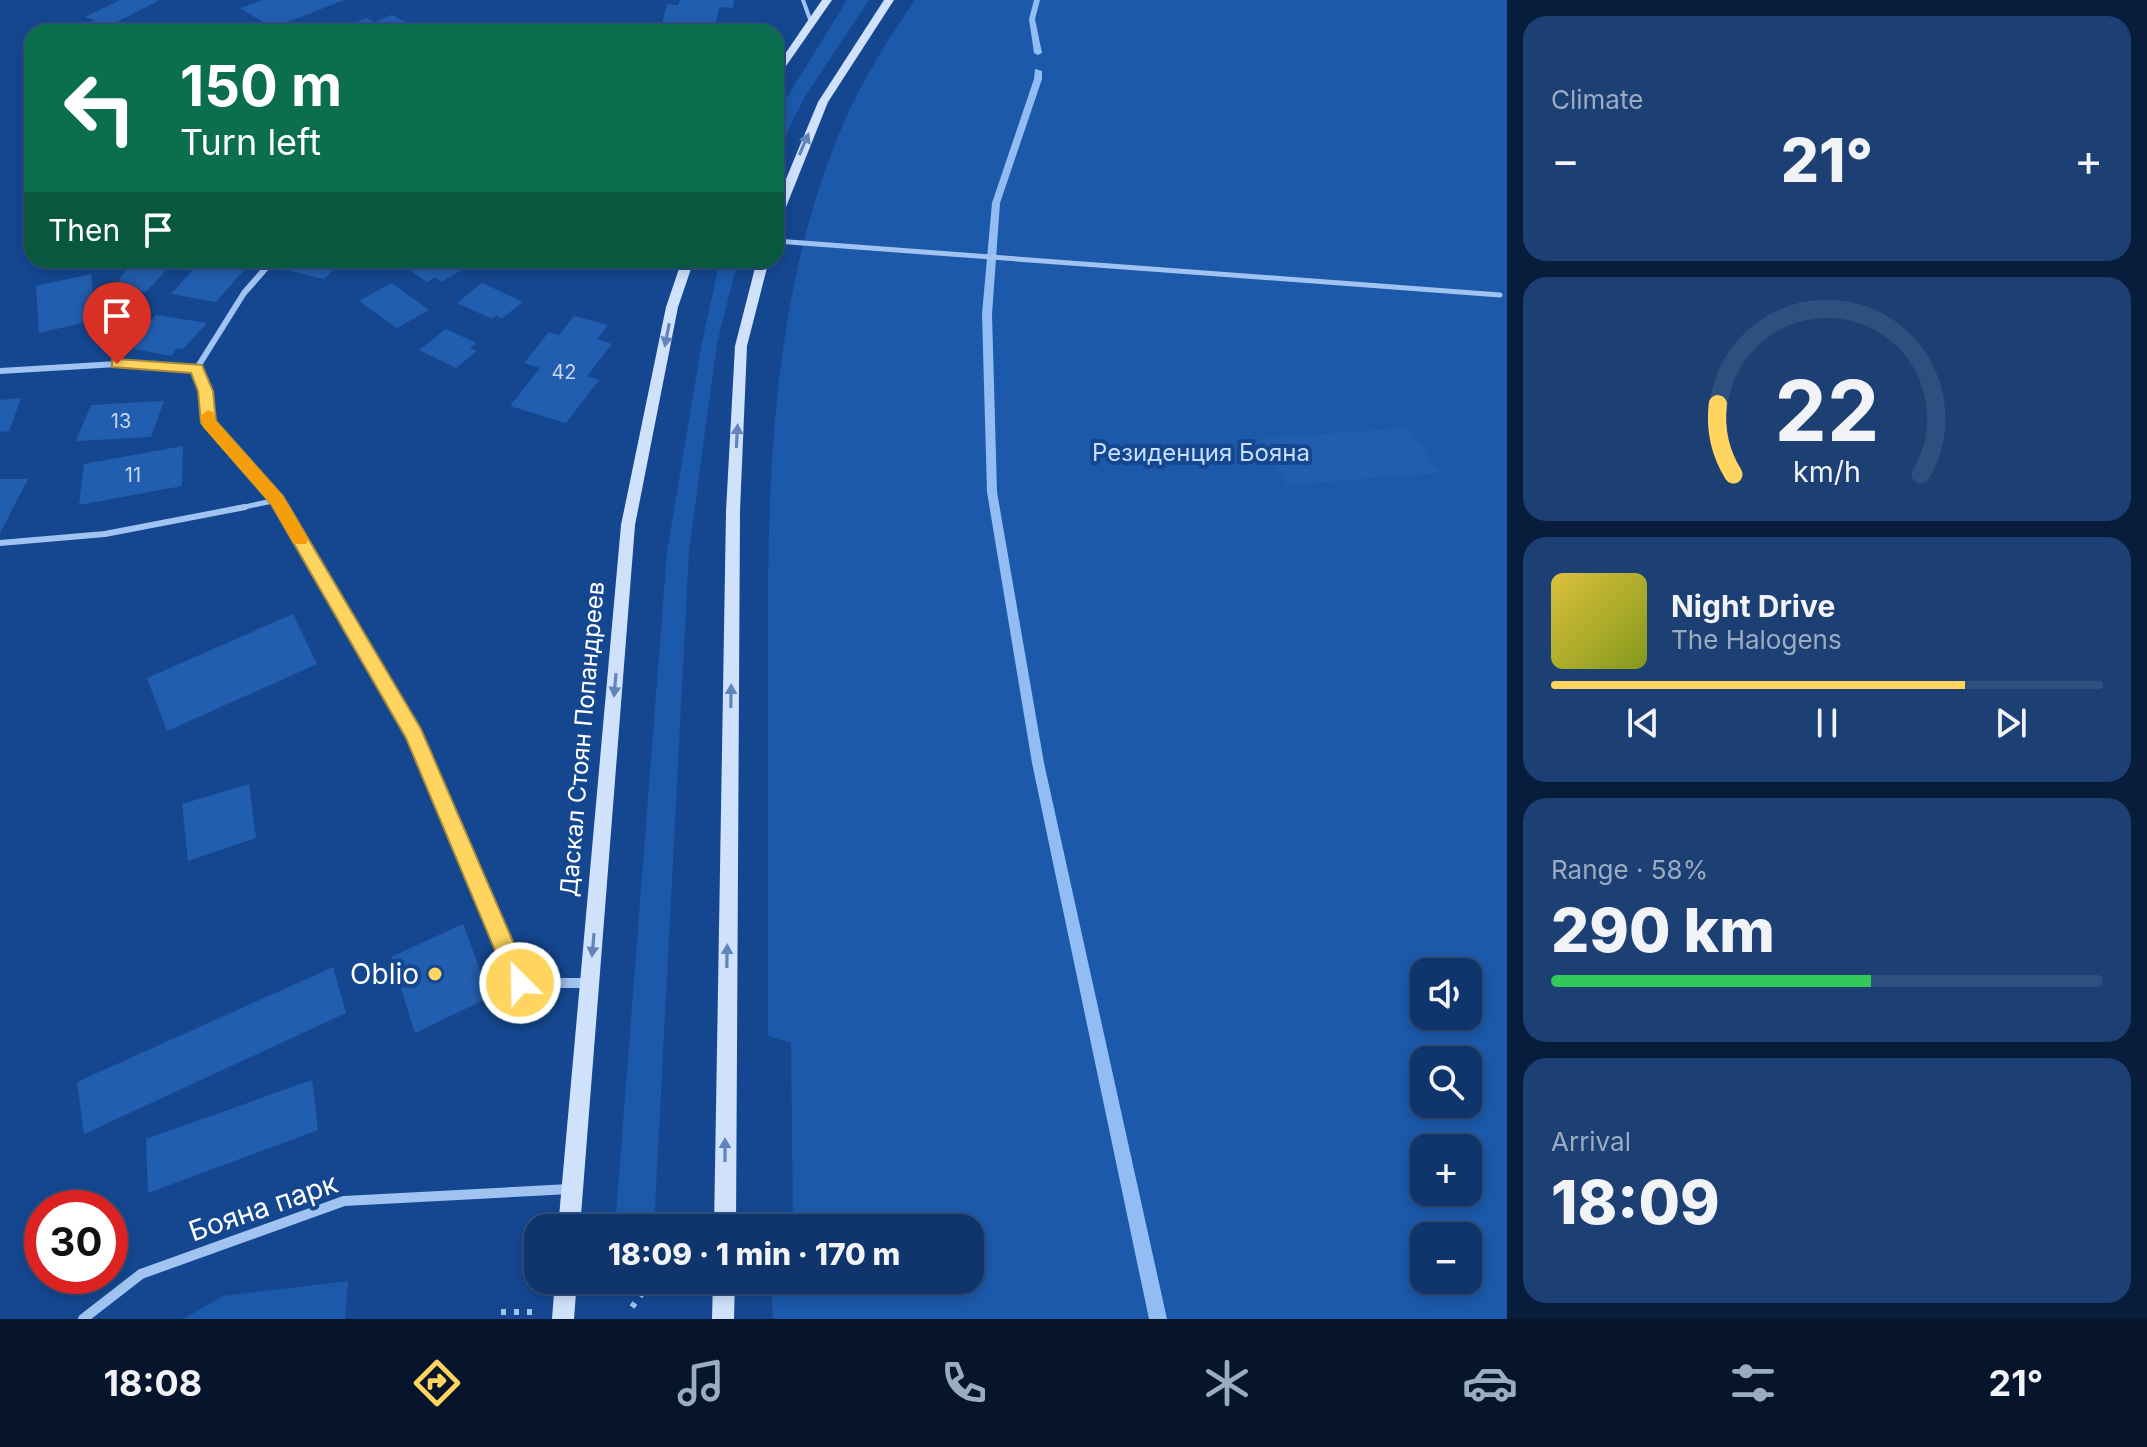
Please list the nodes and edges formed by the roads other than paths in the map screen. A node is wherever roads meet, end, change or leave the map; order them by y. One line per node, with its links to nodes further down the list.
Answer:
1 (803, 0): 4 (lane)
2 (827, 0): 4 (main road)
3 (889, 0): 6 (main road, one-way to 3)
4 (811, 22): 5 (main road)
5 (784, 62)
6 (784, 197)
7 (784, 242): 11 (lane)
8 (266, 268): 12 (street)
9 (685, 268): 16 (main road, Даскал Стоян Попандреев, one-way to 16)
10 (761, 268): 19 (main road, one-way to 10)
11 (1500, 295)
12 (197, 368): 13 (street); 14 (street)
13 (0, 371)
14 (277, 500): 15 (lane); 16 (street)
15 (0, 543)
16 (590, 983): 17 (main road, Даскал Стоян Попандреев)
17 (572, 1189): 18 (main road, Даскал Стоян Попандреев); 22 (street, Бояна парк)
18 (570, 1214)
19 (725, 1214)
20 (565, 1294): 23 (main road)
21 (724, 1294): 24 (main road)
22 (83, 1319)
23 (563, 1319)
24 (723, 1319)

